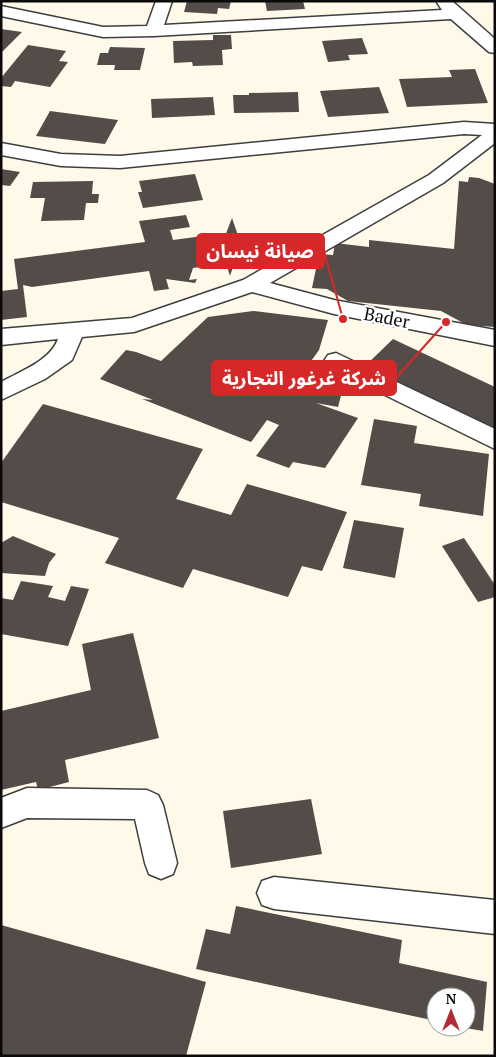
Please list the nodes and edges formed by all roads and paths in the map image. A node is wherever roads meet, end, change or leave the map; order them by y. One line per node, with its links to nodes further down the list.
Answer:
1 (164, 1): 5 (street)
2 (444, 1): 4 (street)
3 (1, 11): 5 (street)
4 (455, 14): 5 (street); 6 (street)
5 (154, 31)
6 (495, 48)
7 (495, 130): 9 (street)
8 (495, 134): 10 (street)
9 (1, 149)
10 (251, 285): 11 (street); 13 (street, Bader)
11 (73, 331): 12 (street); 15 (street)
12 (1, 337)
13 (495, 338)
14 (336, 361): 16 (street)
15 (1, 392)
16 (495, 440)
17 (1, 813): 18 (street)
18 (161, 863)
19 (274, 893): 20 (street)
20 (495, 917)

